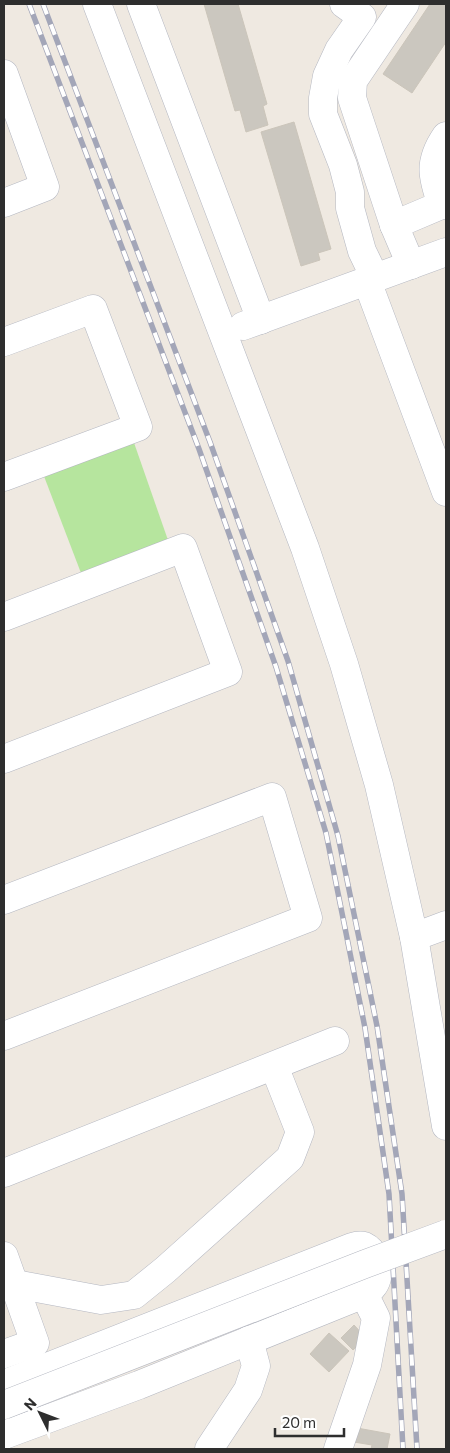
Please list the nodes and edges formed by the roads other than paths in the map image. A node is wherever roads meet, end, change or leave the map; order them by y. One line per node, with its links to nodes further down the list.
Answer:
1 (97, 4): 14 (street)
2 (141, 4): 13 (street)
3 (344, 4): 12 (street)
4 (405, 4): 9 (street)
5 (4, 74): 7 (street)
6 (446, 136): 8 (street)
7 (4, 203)
8 (444, 204): 9 (street)
9 (394, 225): 11 (street)
10 (446, 252): 11 (street)
11 (411, 266): 12 (street)
12 (371, 280): 13 (street); 17 (street)
13 (261, 320): 14 (street)
14 (224, 333): 22 (street)
15 (4, 342): 16 (street)
16 (4, 477)
17 (446, 492)
18 (4, 617): 19 (street)
19 (4, 759)
20 (4, 900): 23 (street)
21 (446, 925): 22 (street)
22 (414, 937): 26 (street)
23 (4, 1036)
24 (335, 1041): 25 (street)
25 (274, 1066): 27 (street); 30 (street)
26 (446, 1126)
27 (4, 1173)
28 (446, 1234): 35 (street, bridge)
29 (4, 1256): 30 (street)
30 (15, 1284): 33 (street)
31 (364, 1294): 32 (street); 34 (street); 38 (street)
32 (249, 1340): 36 (street); 37 (street)
33 (4, 1354)
34 (4, 1384)
35 (4, 1404)
36 (4, 1435)
37 (209, 1449)
38 (338, 1449)

